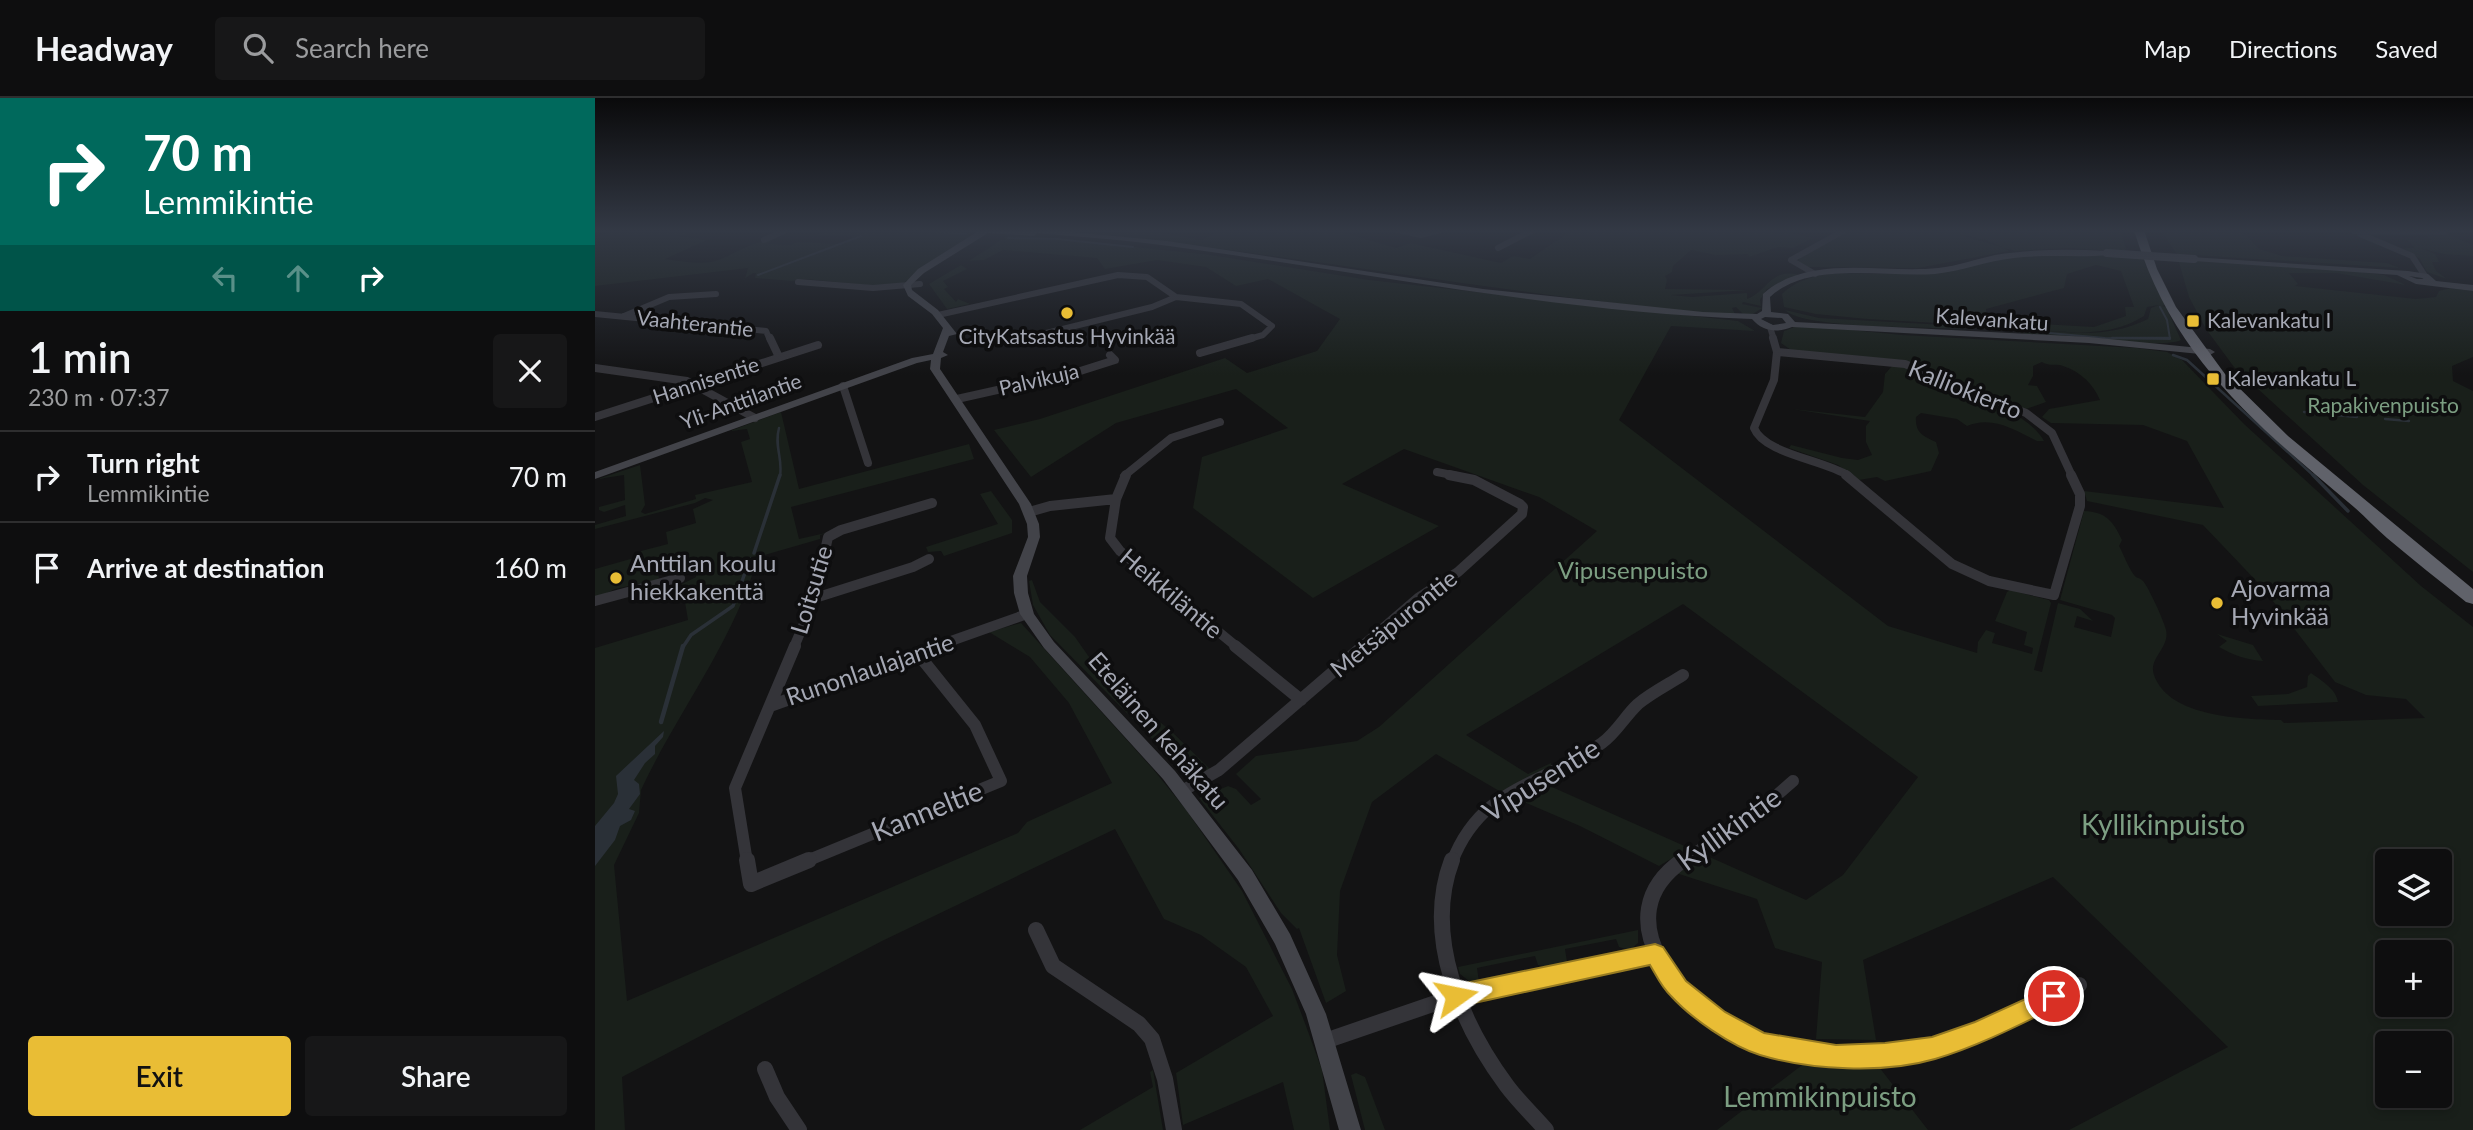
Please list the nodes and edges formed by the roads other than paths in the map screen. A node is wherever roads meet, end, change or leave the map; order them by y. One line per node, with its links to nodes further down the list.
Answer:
1 (914, 278): 13 (street)
2 (923, 278): 12 (street)
3 (1110, 278): 20 (street)
4 (1150, 278): 16 (street)
5 (1393, 278): 22 (street)
6 (1799, 278): 22 (street)
7 (1802, 278): 18 (street)
8 (2158, 278): 29 (highway)
9 (2422, 278): 10 (street)
10 (2427, 279): 14 (street)
11 (798, 282): 13 (street)
12 (920, 284): 13 (street); 17 (street)
13 (907, 285): 17 (street)
14 (2473, 287)
15 (716, 294): 21 (street)
16 (1176, 298): 26 (street); 30 (street)
17 (924, 302): 20 (street)
18 (1780, 307): 22 (street, Kalevankatu); 23 (street, Kalevankatu)
19 (595, 314): 21 (street, Vaahterantie)
20 (938, 316): 32 (street)
21 (621, 317): 33 (street, Vaahterantie)
22 (1760, 318): 24 (street, Kalevankatu)
23 (1791, 322): 25 (street, Kalevankatu); 29 (street, Kalevankatu)
24 (1770, 327): 25 (street, Kalevankatu); 28 (street)
25 (1780, 328): 28 (street)
26 (1030, 337)
27 (818, 345): 33 (street, Hannisentie)
28 (1777, 348): 28 (street, Kalliokierto)
29 (2203, 349): 50 (highway)
30 (1200, 353)
31 (1110, 355): 37 (street, Palvikuja)
32 (940, 356): 36 (street, Yli-Anttilantie); 37 (street, Eteläinen kehäkatu)
33 (779, 358): 35 (street, Hannisentie)
34 (595, 368): 35 (street)
35 (695, 385): 38 (street, Hannisentie); 39 (street)
36 (843, 386): 39 (street, Yli-Anttilantie); 41 (street)
37 (957, 399): 46 (street, Eteläinen kehäkatu)
38 (595, 417)
39 (755, 418): 43 (street, Yli-Anttilantie)
40 (1220, 422): 44 (street)
41 (868, 463)
42 (1437, 472): 55 (street, Metsäpurontie)
43 (595, 476)
44 (1116, 499): 46 (street); 55 (street, Heikkiläntie)
45 (932, 503): 49 (street, Loitsutie)
46 (1029, 512): 52 (street, Eteläinen kehäkatu)
47 (929, 559): 49 (street)
48 (680, 578): 51 (street)
49 (815, 598): 56 (street, Loitsutie)
50 (2473, 598)
51 (595, 601)
52 (1027, 614): 53 (street, Runonlaulajantie); 58 (street, Eteläinen kehäkatu)
53 (918, 654): 56 (street, Runonlaulajantie); 59 (street, Kanneltie)
54 (1683, 675): 63 (street, Vipusentie)
55 (1301, 700): 58 (street, Metsäpurontie)
56 (770, 706): 59 (street, Runonlaulajantie)
57 (1793, 781): 61 (street, Kyllikintie)
58 (1182, 791): 64 (street, Eteläinen kehäkatu)
59 (751, 884)
60 (1036, 930): 67 (street)
61 (1655, 954): 62 (street); 63 (street)
62 (2079, 985)
63 (1456, 996): 64 (street); 69 (street, Vipusentie)
64 (1325, 1041): 68 (street, Eteläinen kehäkatu)
65 (765, 1069): 66 (street)
66 (799, 1130)
67 (1174, 1130)
68 (1350, 1130)
69 (1546, 1130)

